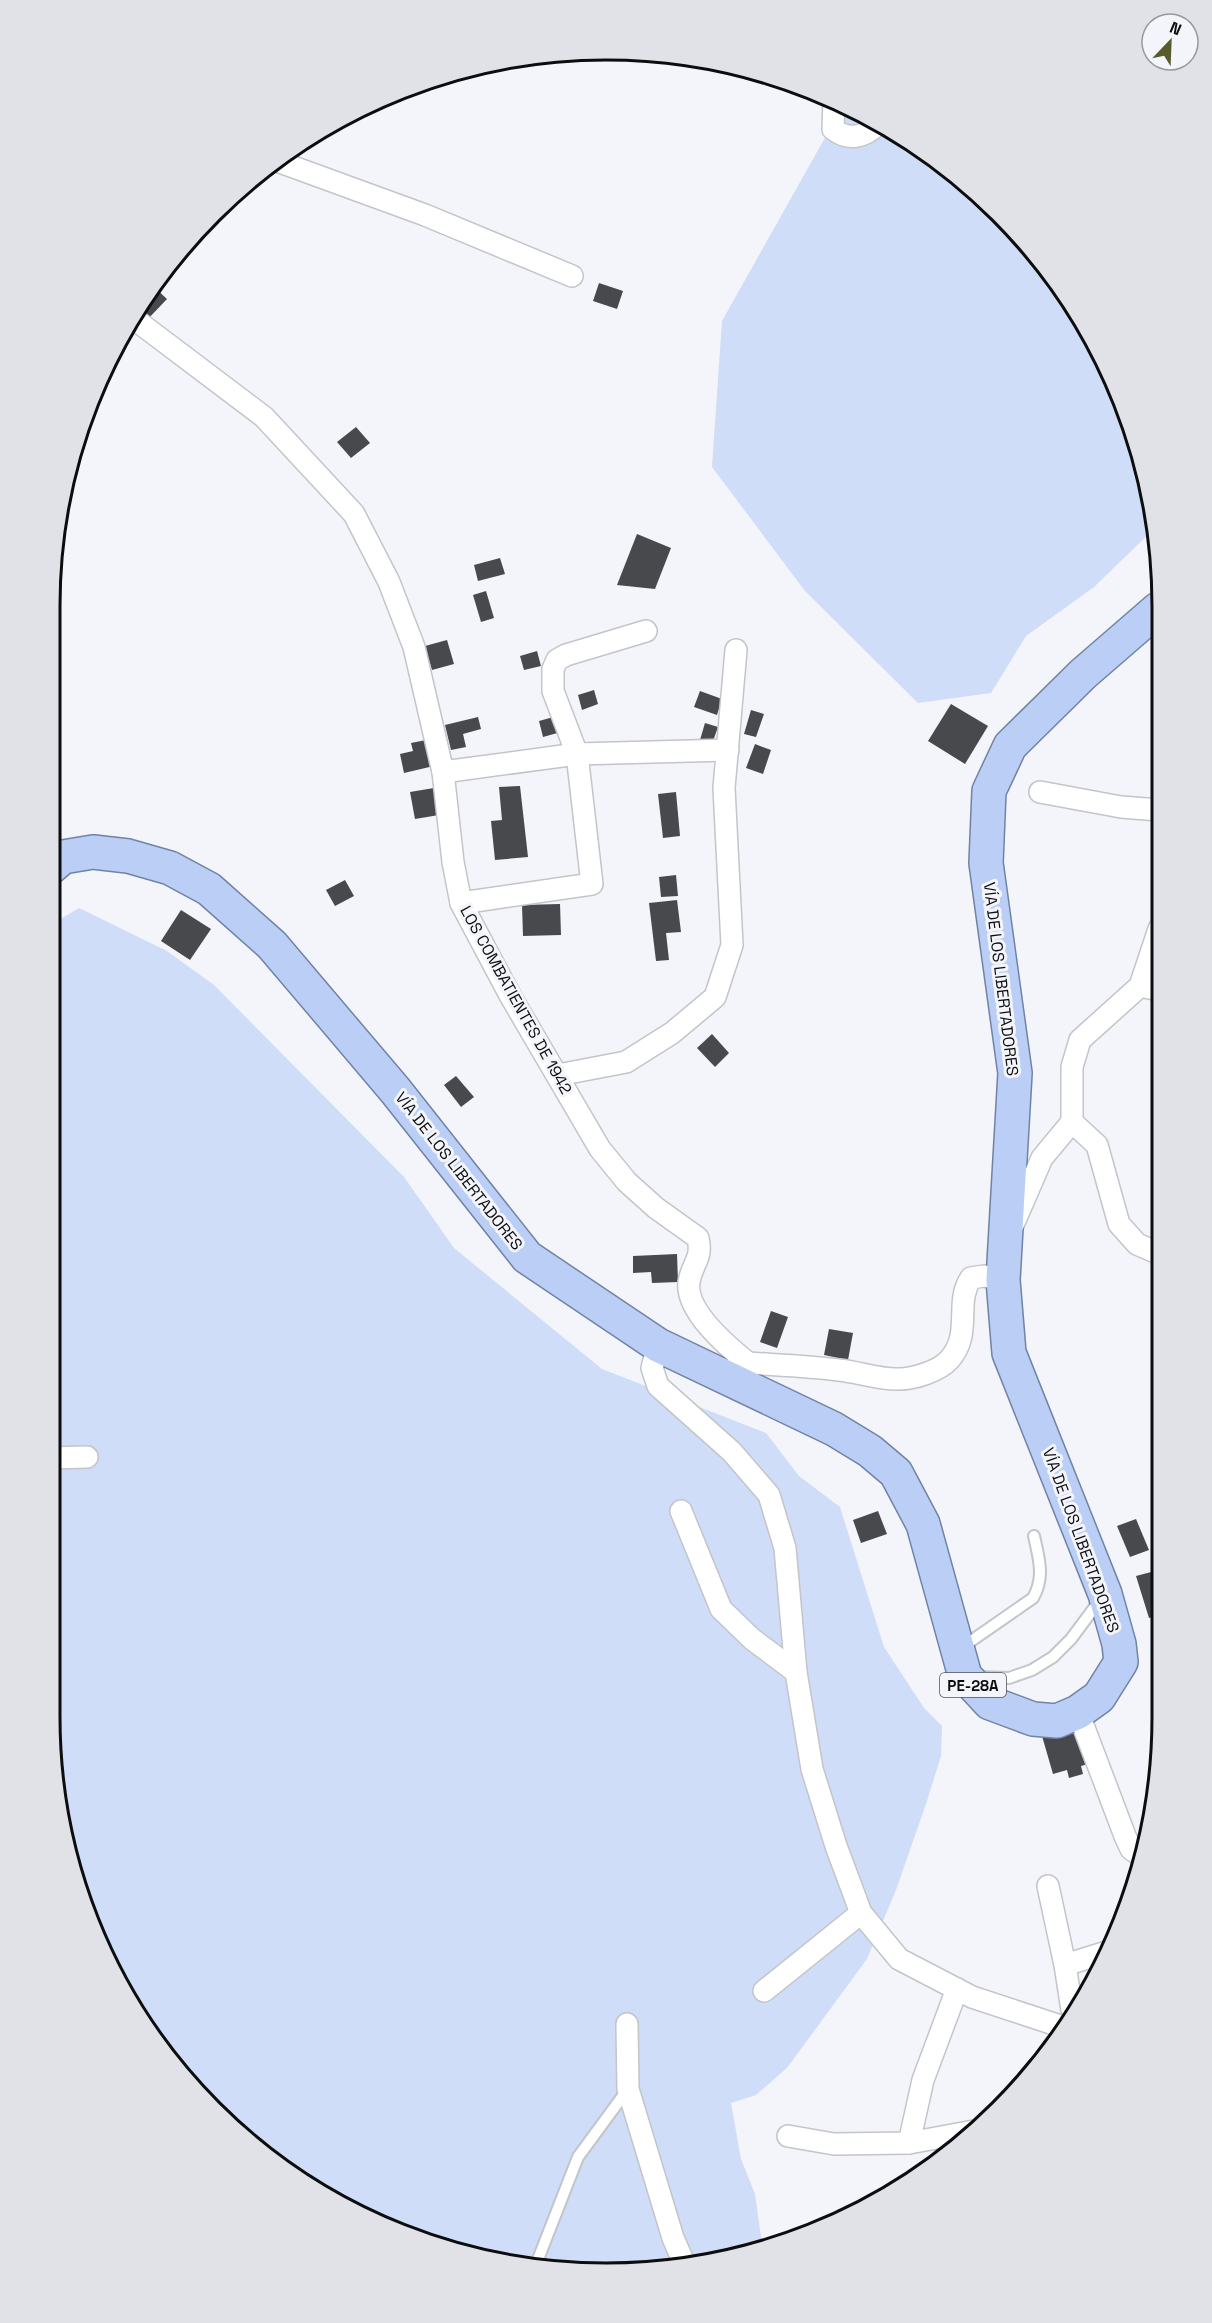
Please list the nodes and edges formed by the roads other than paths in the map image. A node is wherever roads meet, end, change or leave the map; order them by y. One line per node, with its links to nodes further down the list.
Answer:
1 (834, 110): 2 (street)
2 (870, 128)
3 (286, 164): 4 (street)
4 (572, 276)
5 (139, 323): 11 (street, LOS COMBATIENTES DE 1942)
6 (1152, 614): 20 (highway, VÍA DE LOS LIBERTADORES / PE-28A)
7 (646, 631): 10 (street)
8 (736, 650): 9 (street)
9 (728, 750): 10 (street); 18 (street)
10 (577, 754): 11 (street); 15 (street)
11 (443, 772): 15 (street, LOS COMBATIENTES DE 1942)
12 (1040, 792): 13 (street)
13 (1152, 810)
14 (60, 855): 23 (highway, VÍA DE LOS LIBERTADORES / PE-28A)
15 (460, 903): 18 (street, LOS COMBATIENTES DE 1942)
16 (1152, 970): 17 (street)
17 (1149, 988): 19 (street)
18 (558, 1075): 24 (street, LOS COMBATIENTES DE 1942)
19 (1072, 1122): 20 (street); 21 (street)
20 (1006, 1242): 22 (highway, VÍA DE LOS LIBERTADORES / PE-28A)
21 (1152, 1251)
22 (1003, 1280): 24 (street); 30 (highway, VÍA DE LOS LIBERTADORES / PE-28A)
23 (658, 1345): 25 (highway, VÍA DE LOS LIBERTADORES / PE-28A); 32 (street)
24 (748, 1363): 25 (street)
25 (717, 1373): 31 (highway, VÍA DE LOS LIBERTADORES / PE-28A)
26 (87, 1457): 27 (street)
27 (60, 1458)
28 (681, 1511): 32 (street)
29 (1035, 1536): 31 (lane)
30 (1105, 1594): 31 (lane); 33 (highway, VÍA DE LOS LIBERTADORES / PE-28A)
31 (961, 1663): 33 (highway, VÍA DE LOS LIBERTADORES / PE-28A)
32 (796, 1672): 36 (street)
33 (1078, 1712): 34 (street)
34 (1135, 1852)
35 (1048, 1886): 38 (street)
36 (861, 1913): 39 (street); 40 (street)
37 (1097, 1955): 38 (street)
38 (1065, 1965): 41 (street)
39 (957, 1989): 43 (street); 47 (street)
40 (764, 1992)
41 (1071, 2003)
42 (627, 2024): 44 (street)
43 (1056, 2025)
44 (628, 2089): 48 (street); 49 (lane)
45 (959, 2134): 47 (street)
46 (788, 2136): 47 (street)
47 (909, 2143)
48 (682, 2257)
49 (538, 2258)

